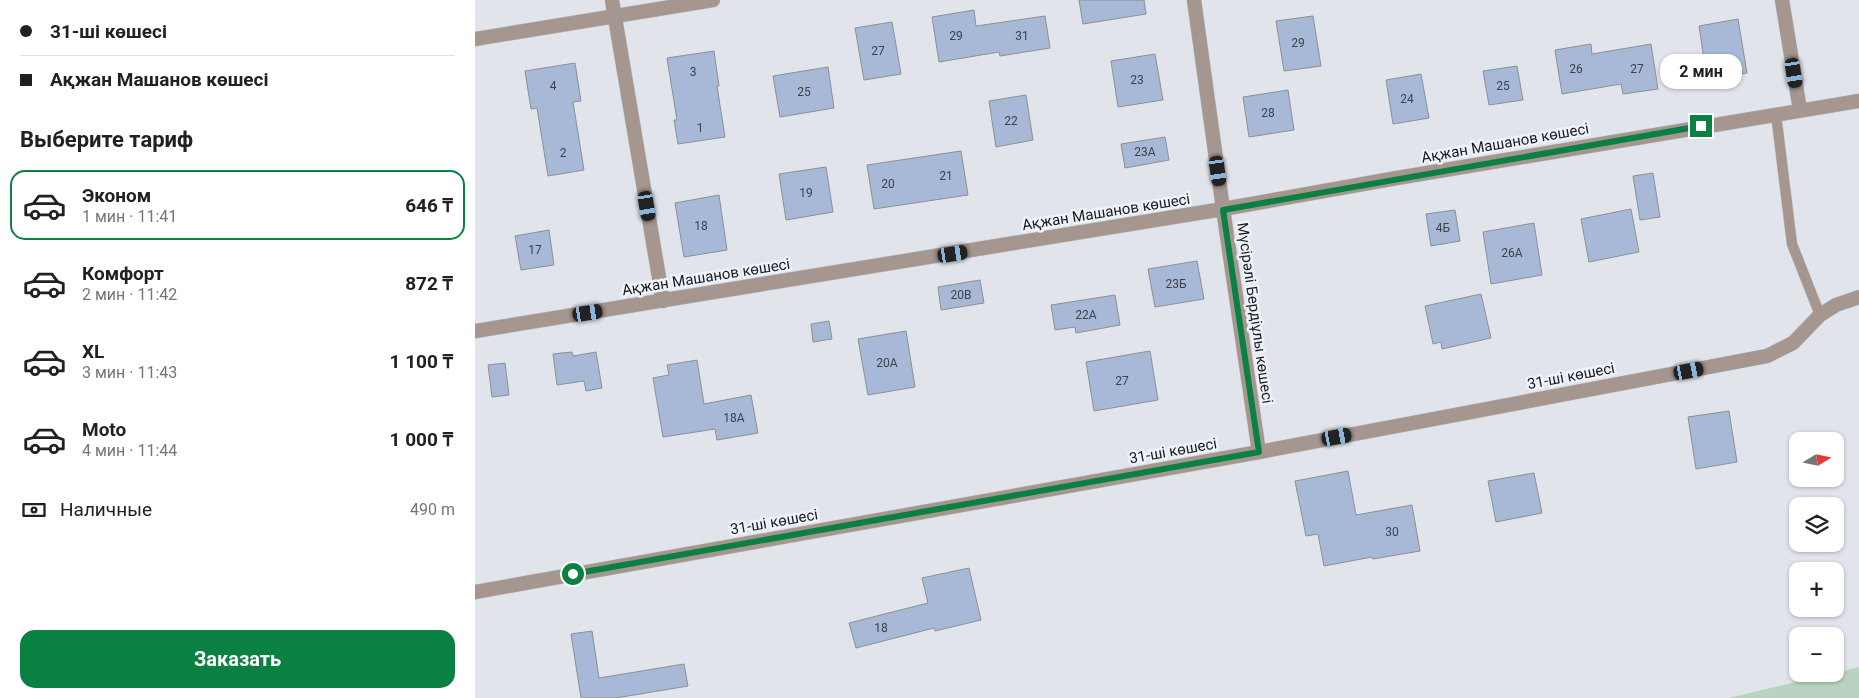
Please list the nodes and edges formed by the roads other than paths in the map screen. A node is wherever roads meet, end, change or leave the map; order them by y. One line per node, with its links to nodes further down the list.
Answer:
1 (612, 0): 5 (street)
2 (713, 0): 5 (street)
3 (1194, 0): 10 (street, Мүсірәлі Бердіұлы көшесі)
4 (1782, 0): 8 (street)
5 (615, 16): 6 (street); 12 (street)
6 (475, 39)
7 (1859, 101): 8 (street, Ақжан Машанов көшесі)
8 (1800, 110): 9 (street, Ақжан Машанов көшесі)
9 (1776, 114): 10 (street, Ақжан Машанов көшесі); 13 (lane)
10 (1223, 210): 12 (street, Ақжан Машанов көшесі); 15 (street, Мүсірәлі Бердіұлы көшесі)
11 (1859, 297): 13 (street, 31-ші көшесі)
12 (663, 301): 14 (street, Ақжан Машанов көшесі)
13 (1821, 315): 15 (street, 31-ші көшесі)
14 (475, 331)
15 (1259, 452): 16 (street, 31-ші көшесі)
16 (475, 592)

